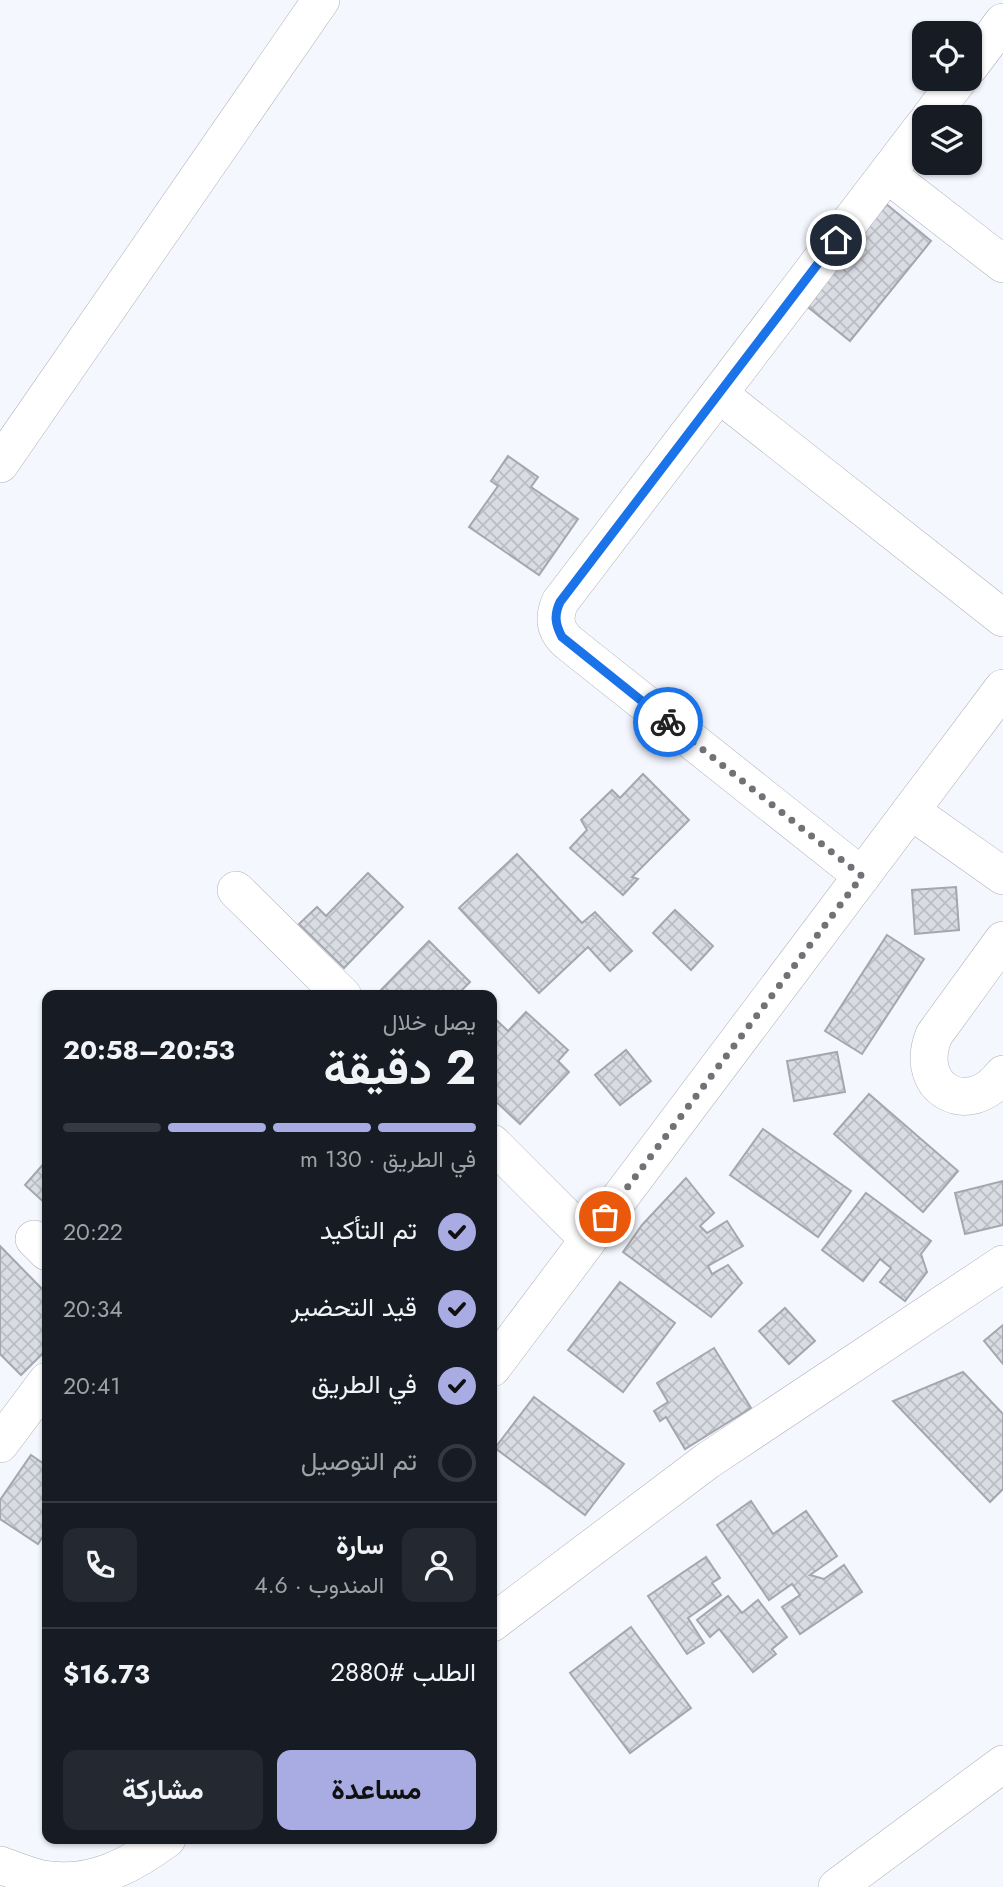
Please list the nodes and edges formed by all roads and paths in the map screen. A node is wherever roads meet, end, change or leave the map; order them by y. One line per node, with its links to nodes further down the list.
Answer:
1 (321, 0): 10 (street)
2 (1003, 22): 3 (street)
3 (982, 49)
4 (950, 91): 5 (street)
5 (939, 105)
6 (912, 141): 7 (street)
7 (887, 174): 8 (street); 9 (street)
8 (1003, 264)
9 (719, 394): 11 (street); 14 (street)
10 (0, 464)
11 (1003, 618)
12 (1003, 688): 13 (street)
13 (911, 811): 14 (street); 15 (street)
14 (862, 876): 21 (street)
15 (1003, 876)
16 (236, 890): 18 (street)
17 (1003, 940): 19 (street)
18 (337, 990)
19 (1003, 1073)
20 (497, 1148): 21 (street)
21 (589, 1239): 23 (street)
22 (1003, 1264): 26 (street)
23 (497, 1361)
24 (42, 1388): 25 (street)
25 (0, 1444)
26 (497, 1619)
27 (1003, 1764): 32 (street)
28 (160, 1844): 29 (street)
29 (0, 1866)
30 (0, 1881): 31 (street)
31 (1, 1887)
32 (837, 1887)

